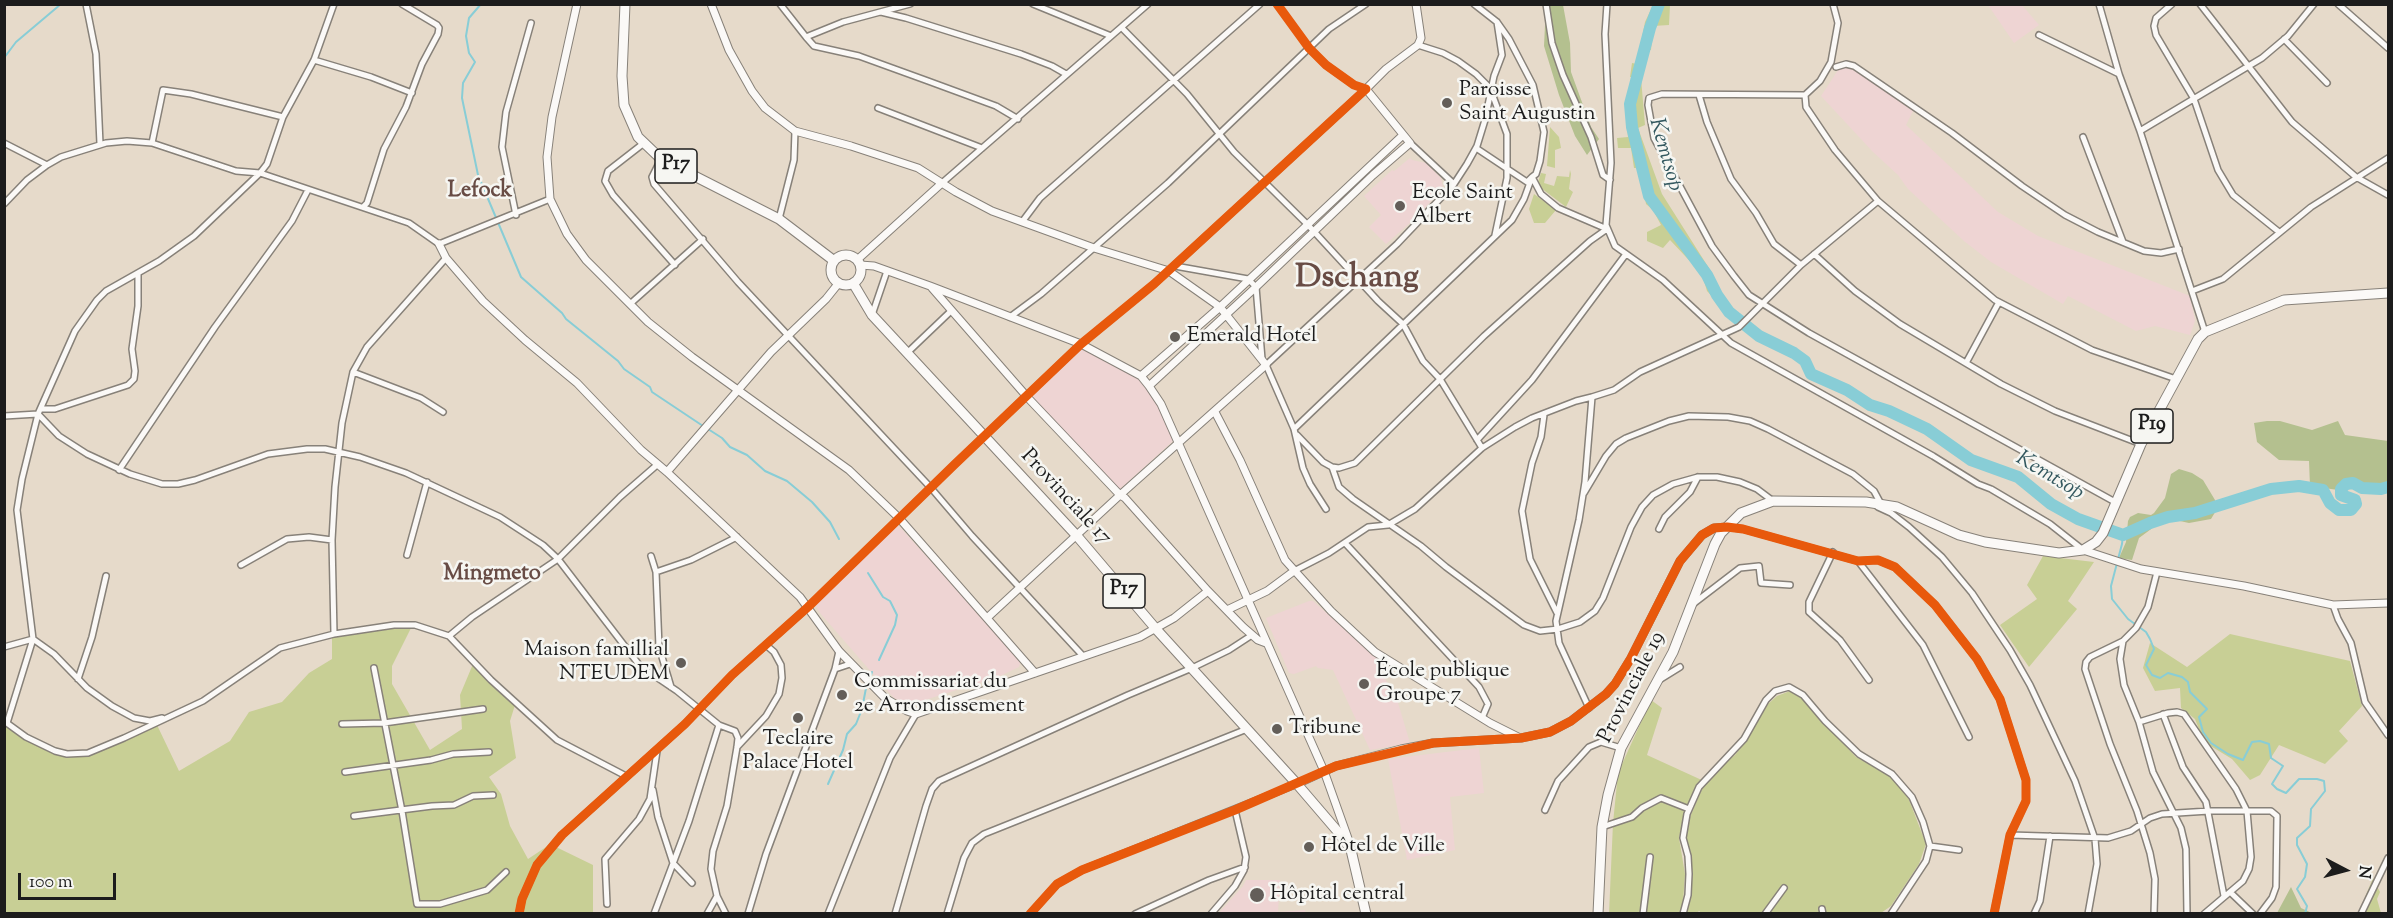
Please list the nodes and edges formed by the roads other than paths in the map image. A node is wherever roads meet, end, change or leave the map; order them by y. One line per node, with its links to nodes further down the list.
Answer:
1 (86, 4): 60 (street)
2 (334, 4): 35 (street)
3 (402, 4): 44 (street)
4 (577, 4): 76 (street)
5 (625, 4): 58 (main road, P17)
6 (711, 4): 51 (street)
7 (780, 4): 30 (street)
8 (910, 4): 24 (street)
9 (1033, 4): 29 (street)
10 (1148, 4): 27 (street)
11 (1260, 4): 40 (street)
12 (1277, 4): 33 (street)
13 (1366, 4): 33 (street)
14 (1416, 4): 32 (street)
15 (1474, 4): 25 (street)
16 (1546, 4): 70 (street)
17 (1607, 4): 70 (street)
18 (1833, 4): 46 (street)
19 (2099, 4): 39 (street)
20 (2172, 4): 47 (street)
21 (2200, 4): 36 (street)
22 (2314, 4): 31 (street)
23 (2338, 4): 34 (street)
24 (881, 12): 30 (street); 38 (street)
25 (1497, 22): 42 (street); 68 (street)
26 (531, 23): 80 (street)
27 (1122, 28): 29 (street); 40 (street)
28 (2038, 35): 39 (street)
29 (1111, 36): 38 (street)
30 (806, 37): 50 (street)
31 (2284, 39): 36 (street); 41 (street)
32 (1418, 45): 42 (street); 43 (street)
33 (1309, 48): 43 (street); 53 (street)
34 (2388, 48)
35 (314, 60): 44 (street); 49 (street)
36 (2250, 66): 47 (street); 69 (street)
37 (1836, 67): 89 (street)
38 (1066, 74): 50 (street)
39 (2119, 74): 52 (street)
40 (1174, 81): 53 (street); 82 (street)
41 (2327, 83)
42 (1491, 88): 62 (street); 66 (street)
43 (1366, 89): 54 (street); 71 (street)
44 (412, 93): 79 (street)
45 (1699, 95): 46 (street); 99 (street); 112 (street)
46 (1805, 95): 77 (street)
47 (2194, 99): 52 (street); 86 (street)
48 (878, 108): 61 (street)
49 (283, 117): 57 (street); 67 (street)
50 (1018, 120): 61 (street)
51 (795, 131): 72 (street); 81 (street)
52 (2140, 131): 92 (street)
53 (1219, 132): 71 (street); 91 (street)
54 (1403, 135): 59 (street); 83 (street)
55 (2083, 137): 89 (street)
56 (4, 143): 65 (street)
57 (152, 143): 60 (street); 67 (street)
58 (644, 143): 64 (main road, P17); 98 (street)
59 (1410, 143): 73 (street); 85 (street)
60 (100, 144): 65 (street)
61 (982, 148): 72 (street)
62 (1476, 148): 66 (street); 73 (street)
63 (2388, 158): 69 (street)
64 (661, 159): 81 (main road, P17); 88 (street)
65 (47, 165): 78 (street)
66 (1507, 171): 68 (street); 87 (street)
67 (260, 173): 74 (street); 102 (street)
68 (1532, 177): 84 (street); 87 (street)
69 (2356, 177): 75 (street); 86 (street)
70 (1610, 180): 84 (street)
71 (1263, 182): 83 (street); 100 (street)
72 (942, 183): 82 (street); 97 (street)
73 (1455, 184): 104 (street)
74 (308, 190): 79 (street); 149 (street)
75 (2388, 195)
76 (550, 199): 80 (street); 113 (street)
77 (1878, 201): 94 (street); 111 (street)
78 (4, 204)
79 (363, 207): 90 (street)
80 (516, 214): 90 (street)
81 (779, 219): 96 (main road, P17)
82 (1022, 222): 91 (street)
83 (1308, 225): 85 (street); 103 (street)
84 (1607, 229): 93 (street); 129 (street)
85 (1314, 232): 104 (street); 108 (street)
86 (2279, 232): 109 (street)
87 (1495, 236): 119 (street)
88 (703, 239): 98 (street); 121 (street)
89 (2123, 242): 92 (street)
90 (439, 244): 95 (street)
91 (1094, 248): 100 (street); 118 (street)
92 (2179, 249): 109 (street)
93 (1626, 254): 122 (street); 142 (street)
94 (1814, 254): 99 (street); 126 (street)
95 (446, 258): 127 (street); 147 (street)
96 (833, 260): 97 (main road); 105 (main road)
97 (859, 262): 101 (street); 106 (main road)
98 (675, 265): 113 (street)
99 (1801, 265): 112 (street)
100 (1172, 268): 103 (street); 114 (street); 123 (street)
101 (888, 271): 107 (street); 117 (street)
102 (138, 273): 135 (street); 135 (street)
103 (1248, 279): 108 (street); 114 (street)
104 (1357, 280): 119 (street); 125 (street)
105 (838, 284): 106 (main road); 121 (street)
106 (853, 284): 117 (main road, Provinciale 17 / P17)
107 (930, 286): 115 (street); 118 (street)
108 (1257, 288): 116 (street); 125 (street)
109 (2192, 291): 120 (street)
110 (2387, 296): 120 (main road)
111 (1999, 302): 126 (street); 130 (street)
112 (1764, 303): 122 (street); 158 (street)
113 (630, 304): 132 (street)
114 (1220, 307): 116 (street); 128 (street)
115 (951, 311): 124 (street); 133 (street)
116 (1227, 314): 125 (street); 131 (street)
117 (872, 315): 124 (main road, Provinciale 17 / P17)
118 (1010, 317): 123 (street)
119 (1403, 324): 129 (street); 140 (street)
120 (2205, 332): 130 (main road, P19)
121 (788, 335): 132 (street); 153 (street)
122 (1722, 335): 134 (street); 169 (street)
123 (1081, 344): 128 (street); 133 (street)
124 (907, 353): 141 (main road, Provinciale 17 / P17)
125 (1264, 362): 137 (street); 140 (street)
126 (1966, 363): 144 (street)
127 (353, 372): 136 (street); 146 (street)
128 (1141, 376): 131 (street)
129 (1440, 379): 142 (street); 148 (street)
130 (2177, 380): 144 (main road, P19)
131 (1149, 386): 143 (street)
132 (737, 389): 150 (street); 161 (street)
133 (1028, 397): 141 (street); 155 (street)
134 (1592, 398): 138 (street); 154 (street)
135 (40, 412): 139 (street); 149 (street); 196 (street)
136 (443, 412)
137 (1215, 412): 143 (street); 176 (street)
138 (1545, 415): 145 (street); 189 (street)
139 (4, 416)
140 (1295, 431): 148 (street); 160 (street)
141 (984, 438): 153 (street); 165 (main road, Provinciale 17 / P17)
142 (1477, 440): 145 (street)
143 (1178, 443): 155 (street); 183 (street)
144 (2141, 444): 158 (main road, P19)
145 (1482, 448): 162 (street)
146 (339, 452): 149 (street); 152 (street); 167 (street)
147 (658, 464): 150 (street); 173 (street)
148 (1332, 467): 162 (street)
149 (119, 470)
150 (667, 472): 166 (street)
151 (1698, 477): 156 (street); 164 (street); 192 (street)
152 (427, 482): 171 (street); 173 (street)
153 (931, 488): 161 (street); 181 (street)
154 (1583, 494): 159 (street); 189 (street)
155 (1120, 495): 165 (street); 182 (street)
156 (1773, 501): 157 (main road, Provinciale 19); 163 (main road, Provinciale 19)
157 (1866, 502): 159 (main road, Provinciale 19); 252 (street)
158 (2115, 502): 169 (main road, P19)
159 (1881, 504): 169 (main road, Provinciale 19)
160 (1326, 509)
161 (899, 518): 187 (street); 190 (street)
162 (1388, 525): 168 (street); 192 (street)
163 (1727, 527): 170 (street); 186 (main road, Provinciale 19); 213 (street)
164 (1659, 529)
165 (1077, 536): 181 (street); 191 (main road, Provinciale 17 / P17)
166 (737, 537): 177 (street); 187 (street)
167 (332, 540): 175 (street); 193 (street)
168 (1345, 543): 176 (street); 219 (street)
169 (2083, 550): 178 (street)
170 (1833, 552): 174 (street); 210 (street)
171 (407, 555)
172 (651, 556): 177 (street)
173 (558, 559): 195 (street); 212 (street)
174 (1858, 561): 227 (street); 250 (street)
175 (241, 565)
176 (1294, 571): 183 (street); 219 (street)
177 (656, 572): 212 (street)
178 (2157, 572): 185 (street); 197 (street)
179 (106, 576): 209 (street)
180 (1790, 585): 186 (street)
181 (1020, 586): 190 (street); 202 (street)
182 (1208, 591): 188 (street); 191 (street)
183 (1248, 601): 188 (street); 198 (street)
184 (2388, 603): 185 (street)
185 (2333, 605): 226 (street)
186 (1691, 607): 211 (main road, Provinciale 19)
187 (808, 608): 199 (street); 201 (street)
188 (1227, 610): 194 (street)
189 (1557, 614): 192 (street)
190 (987, 618): 208 (street)
191 (1156, 629): 202 (street); 205 (main road, Provinciale 17 / P17)
192 (1558, 629): 213 (street)
193 (334, 634): 195 (street); 218 (street)
194 (1252, 635): 198 (street); 205 (street)
195 (448, 636): 236 (street)
196 (33, 639): 200 (street); 209 (street); 220 (street)
197 (2123, 641): 221 (street); 248 (street)
198 (1266, 643): 234 (street)
199 (766, 645): 215 (street); 229 (street)
200 (4, 647)
201 (839, 651): 203 (street); 207 (street)
202 (1083, 656): 208 (street)
203 (850, 664): 207 (street); 216 (street)
204 (1680, 667): 211 (street)
205 (1192, 668): 225 (main road, Provinciale 17 / P17); 272 (street)
206 (374, 669): 222 (street)
207 (835, 669): 270 (street)
208 (1035, 673): 216 (street)
209 (78, 679): 218 (street)
210 (1869, 680)
211 (1656, 682): 230 (main road, Provinciale 19)
212 (671, 687): 215 (street)
213 (1589, 708): 228 (street)
214 (483, 709): 222 (street)
215 (699, 711): 224 (street); 231 (street)
216 (916, 714): 271 (street)
217 (2163, 714): 221 (street); 244 (street); 245 (street)
218 (169, 717): 220 (street)
219 (1482, 718): 228 (street)
220 (6, 722)
221 (2139, 722): 246 (street)
222 (384, 723): 223 (street); 233 (street)
223 (342, 724)
224 (719, 725): 229 (street); 258 (street)
225 (1248, 729): 237 (main road, Provinciale 17 / P17); 273 (street)
226 (2388, 735)
227 (1969, 736)
228 (1521, 738): 234 (street)
229 (737, 747): 264 (street)
230 (1621, 748): 242 (street); 249 (main road, Provinciale 19)
231 (657, 751): 236 (street); 238 (street)
232 (489, 752): 233 (street)
233 (394, 766): 235 (street); 243 (street)
234 (1324, 771): 237 (street); 255 (street)
235 (345, 772)
236 (626, 776): 266 (street)
237 (1297, 784): 241 (street); 255 (main road, Provinciale 17 / P17)
238 (653, 785): 258 (street); 265 (street)
239 (494, 795): 243 (street)
240 (1689, 809): 249 (street); 253 (street); 280 (street)
241 (1235, 810): 259 (street); 274 (street)
242 (1545, 810)
243 (402, 811): 247 (street); 260 (street)
244 (2209, 811): 245 (street); 246 (street); 263 (street)
245 (2247, 812): 263 (street); 290 (street)
246 (2174, 813): 248 (street); 287 (street)
247 (354, 816)
248 (2140, 823): 252 (street); 286 (street)
249 (1602, 827): 278 (main road, Provinciale 19)
250 (2010, 836): 251 (street); 283 (street)
251 (2050, 836): 252 (street); 284 (street)
252 (2095, 839): 285 (street)
253 (1930, 846): 254 (street); 282 (street)
254 (1959, 849)
255 (1351, 850): 277 (main road, Provinciale 17 / P17)
256 (1650, 857): 279 (street)
257 (2388, 858): 291 (street)
258 (673, 863): 261 (street); 267 (street)
259 (1245, 867): 275 (street); 276 (street)
260 (506, 872)
261 (692, 883)
262 (1784, 888): 281 (street)
263 (2227, 894): 288 (street); 289 (street)
264 (717, 896): 268 (street); 269 (street)
265 (607, 904)
266 (519, 914)
267 (654, 914)
268 (707, 914)
269 (726, 914)
270 (748, 914)
271 (828, 914)
272 (895, 914)
273 (946, 914)
274 (1030, 914)
275 (1135, 914)
276 (1211, 914)
277 (1366, 914)
278 (1598, 914)
279 (1643, 914)
280 (1683, 914)
281 (1765, 914)
282 (1891, 914)
283 (1994, 914)
284 (2034, 914)
285 (2088, 914)
286 (2154, 914)
287 (2187, 914)
288 (2204, 914)
289 (2253, 914)
290 (2260, 914)
291 (2361, 914)

